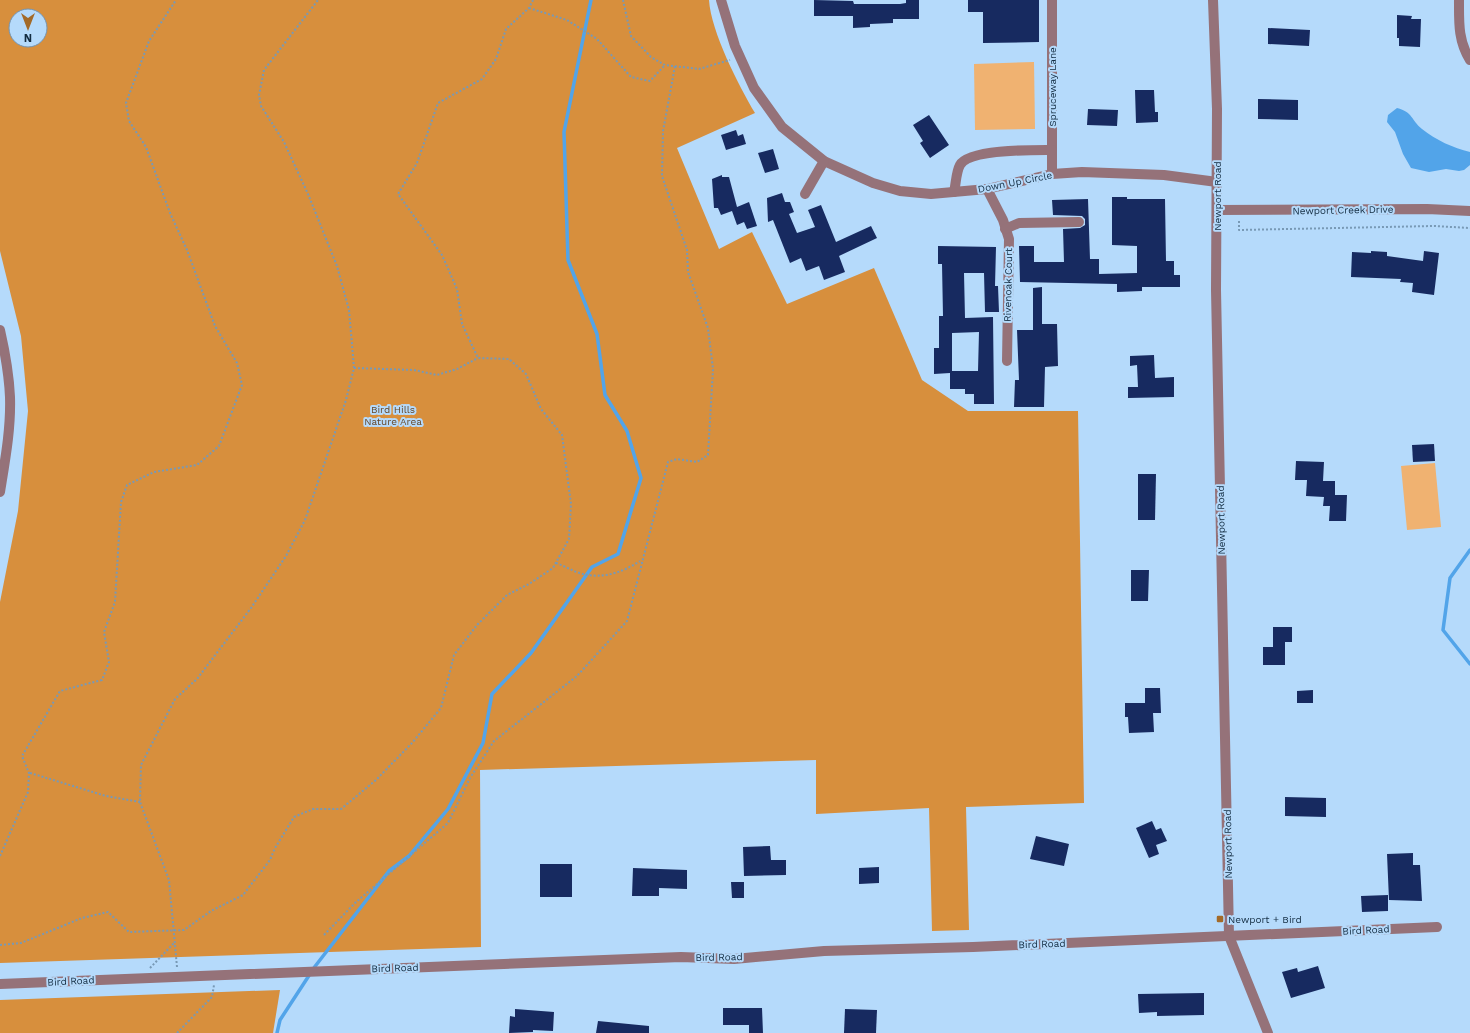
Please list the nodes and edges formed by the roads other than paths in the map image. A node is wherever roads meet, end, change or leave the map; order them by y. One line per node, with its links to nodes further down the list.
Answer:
1 (721, 0): 7 (street, Down Up Circle)
2 (1052, 0): 6 (street, Spruceway Lane)
3 (1213, 0): 9 (street, Newport Road)
4 (1459, 0): 5 (street)
5 (1470, 60)
6 (1052, 150): 8 (street, Spruceway Lane); 11 (street)
7 (824, 161): 11 (street, Down Up Circle); 12 (street)
8 (1052, 174): 9 (street, Down Up Circle); 10 (street, Down Up Circle)
9 (1217, 182): 13 (street, Newport Road)
10 (987, 190): 11 (street, Down Up Circle); 16 (street, Rivenoak Court)
11 (954, 192)
12 (805, 194)
13 (1217, 210): 14 (street, Newport Creek Drive); 21 (street, Newport Road)
14 (1470, 211)
15 (1079, 222): 16 (street)
16 (1005, 229): 18 (street, Rivenoak Court)
17 (0, 330): 19 (street)
18 (1007, 361)
19 (0, 492)
20 (1437, 927): 21 (street, Bird Road)
21 (1229, 936): 22 (street, Bird Road); 23 (street, Newport Road)
22 (0, 984)
23 (1268, 1033)

